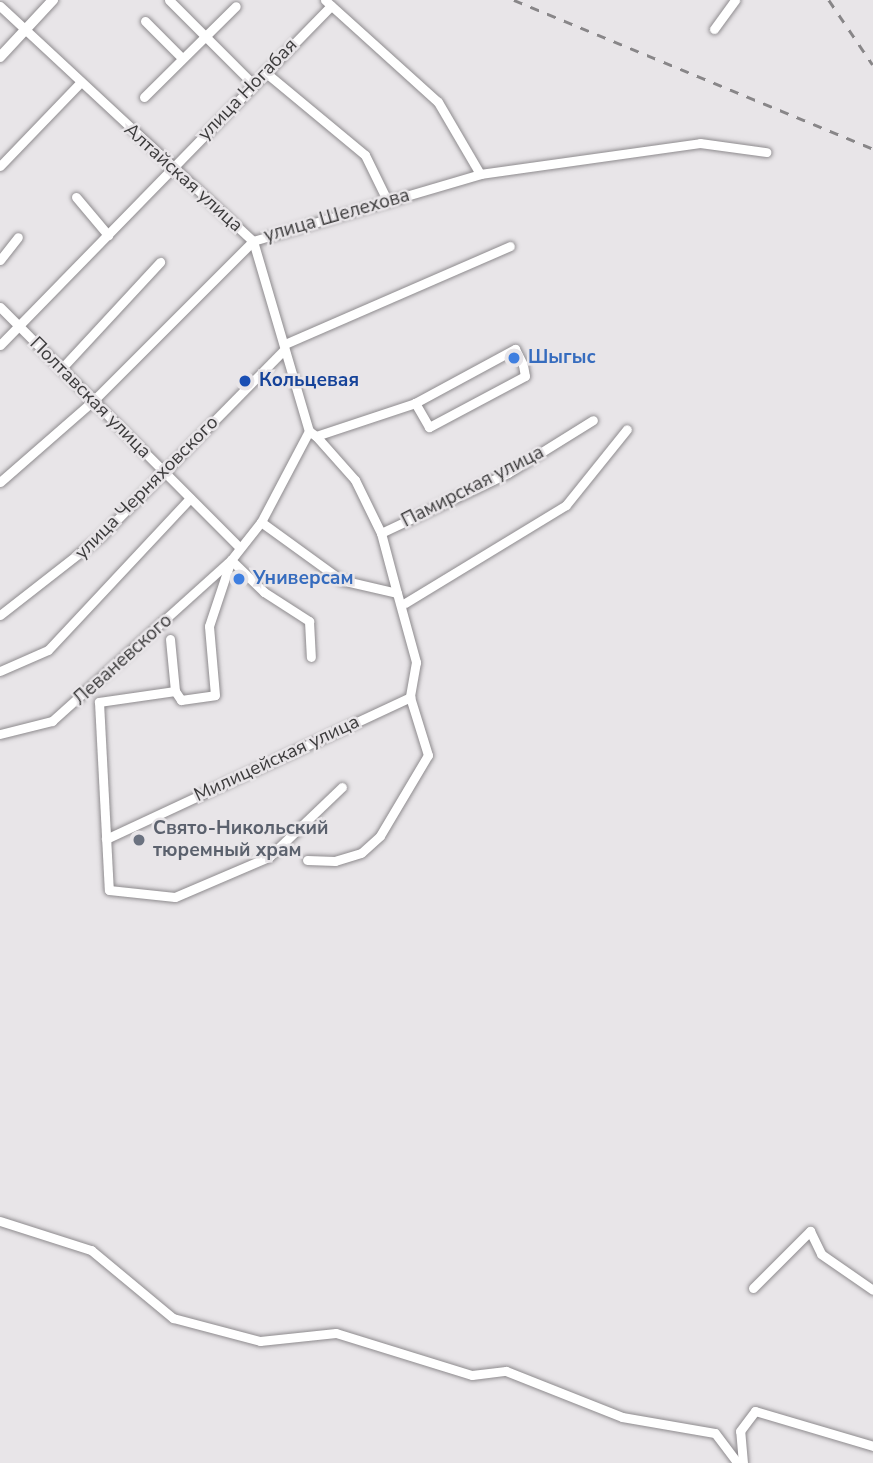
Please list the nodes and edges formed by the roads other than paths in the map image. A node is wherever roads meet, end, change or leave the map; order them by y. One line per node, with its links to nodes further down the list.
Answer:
1 (53, 0): 9 (street)
2 (169, 0): 10 (street)
3 (735, 0): 8 (street)
4 (328, 3): 13 (street, улица Ногабая); 20 (street)
5 (0, 6): 9 (street, Алтайская улица)
6 (236, 6): 10 (street)
7 (145, 21): 12 (street)
8 (714, 29)
9 (24, 31): 11 (street); 14 (street, Алтайская улица)
10 (205, 36): 12 (street); 15 (street)
11 (0, 57)
12 (181, 57): 16 (street)
13 (265, 72): 15 (street, улица Ногабая); 22 (street)
14 (80, 83): 18 (street); 19 (street, Алтайская улица)
15 (253, 84): 19 (street, улица Ногабая)
16 (144, 97)
17 (766, 152): 20 (street, улица Шелехова)
18 (0, 166)
19 (172, 167): 23 (street, улица Ногабая); 25 (street, Алтайская улица)
20 (480, 174): 22 (street, улица Шелехова)
21 (76, 197): 23 (street)
22 (388, 202): 25 (street, улица Шелехова)
23 (108, 235): 30 (street, улица Ногабая)
24 (18, 237): 27 (street)
25 (253, 241): 32 (street, Алтайская улица); 34 (street, улица Шелехова)
26 (510, 246): 32 (street, улица Черняховского)
27 (0, 260)
28 (160, 262): 33 (street)
29 (0, 307): 30 (street, Полтавская улица)
30 (20, 328): 31 (street, улица Ногабая); 33 (street, Полтавская улица)
31 (0, 345)
32 (286, 347): 38 (street, Алтайская улица); 39 (street, улица Черняховского)
33 (61, 369): 34 (street, Полтавская улица)
34 (93, 401): 39 (street, Полтавская улица); 40 (street, улица Шелехова)
35 (415, 402): 35 (street); 38 (street)
36 (593, 420): 43 (street, Памирская улица)
37 (627, 429): 47 (street)
38 (313, 433): 42 (street, Леваневского); 43 (street, Памирская улица)
39 (164, 471): 41 (street, Полтавская улица); 48 (street, улица Черняховского)
40 (0, 482)
41 (190, 498): 44 (street, Полтавская улица); 51 (street)
42 (261, 522): 44 (street, Леваневского); 46 (street)
43 (381, 533): 46 (street)
44 (240, 548): 45 (street, Леваневского)
45 (231, 560): 50 (street); 52 (street, Леваневского); 54 (street, Леваневского)
46 (397, 593): 47 (street)
47 (405, 603): 53 (street)
48 (0, 615)
49 (170, 639): 52 (street, Леваневского)
50 (311, 657)
51 (0, 671)
52 (175, 691): 56 (street, Леваневского)
53 (410, 697): 56 (street, Милицейская улица); 57 (street)
54 (0, 734)
55 (342, 787): 56 (street, Леваневского)
56 (106, 839)
57 (307, 860)
58 (0, 1221): 62 (street)
59 (753, 1287): 60 (street)
60 (873, 1290)
61 (873, 1446): 62 (street)
62 (741, 1463)

